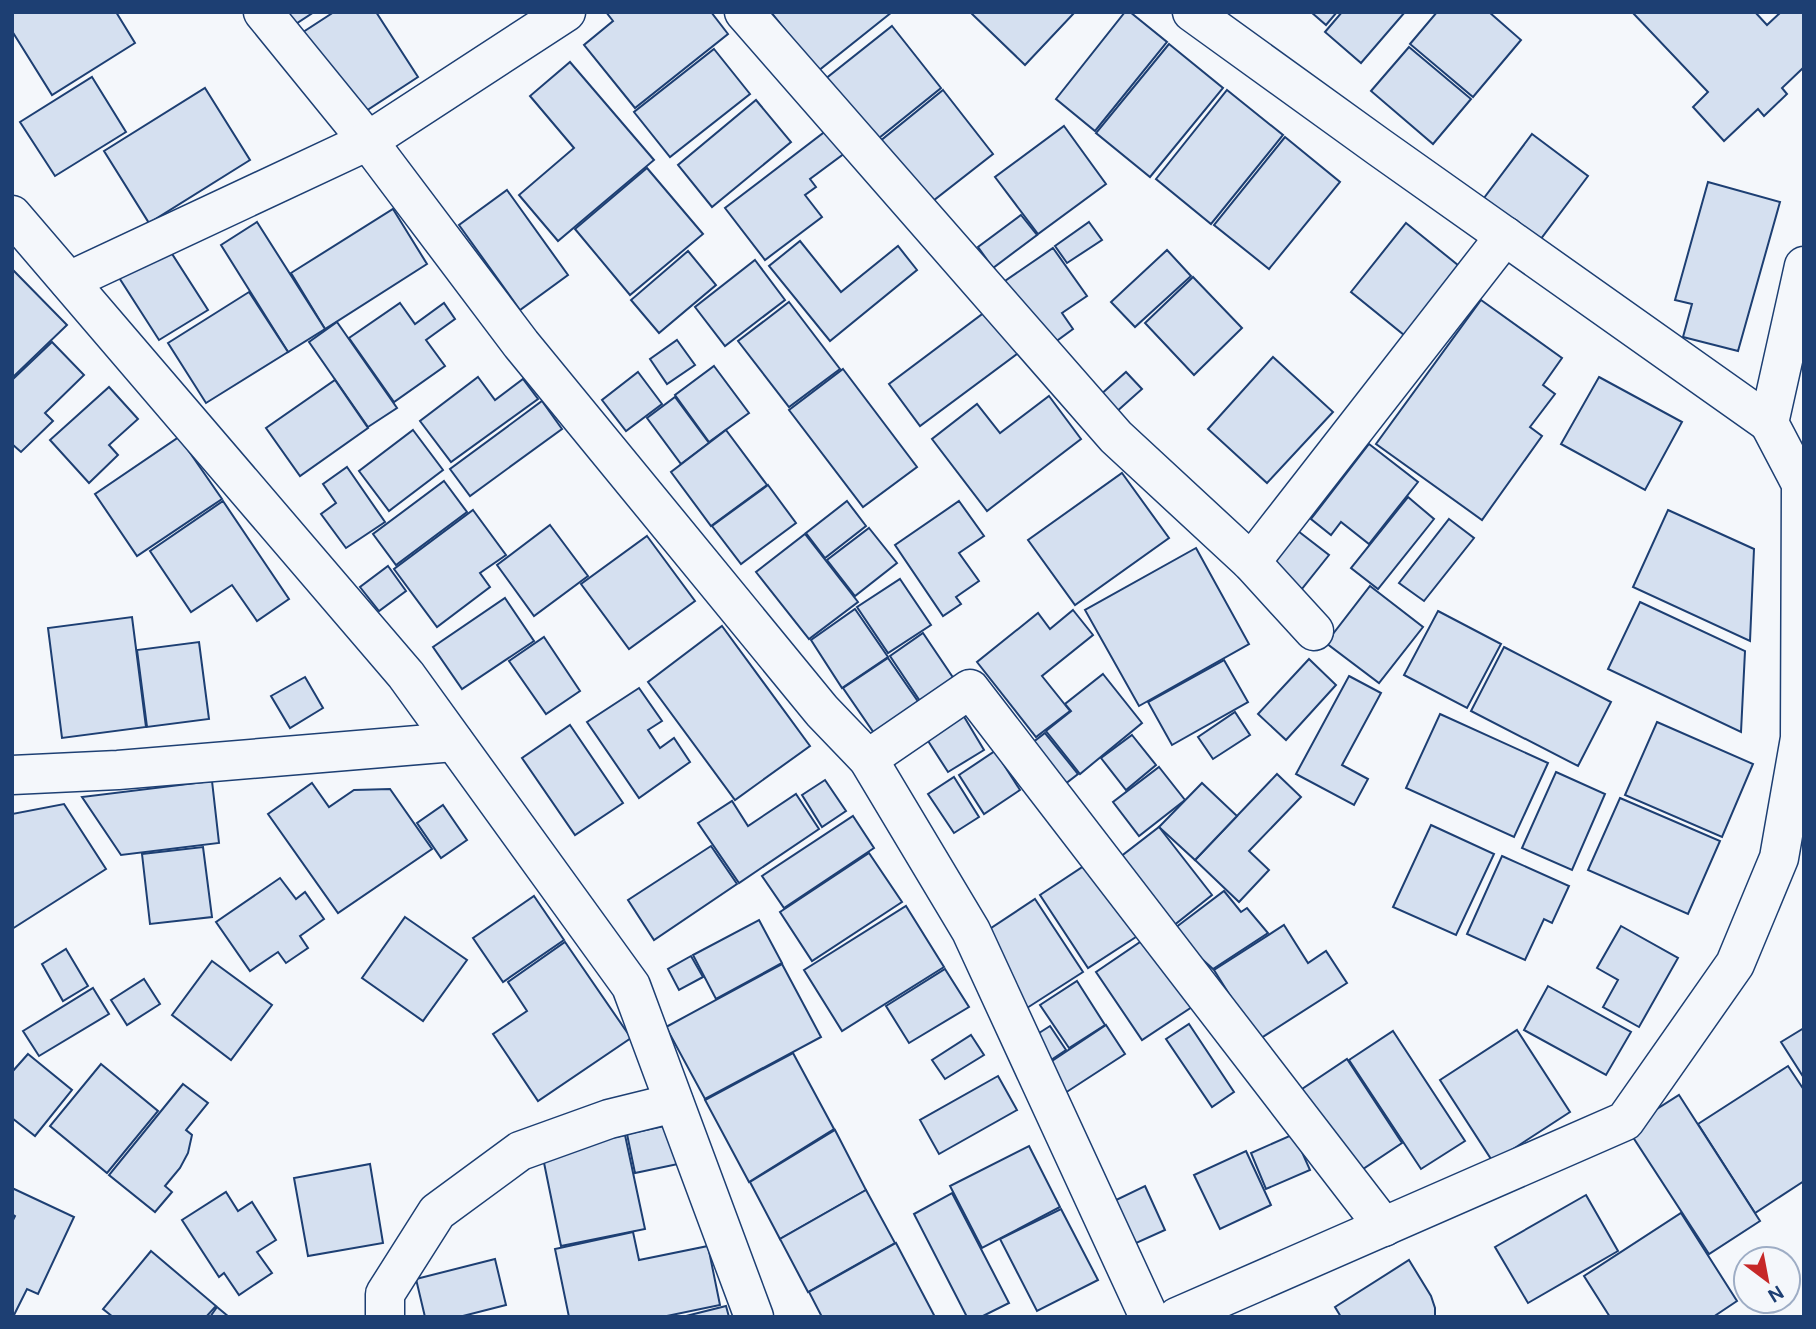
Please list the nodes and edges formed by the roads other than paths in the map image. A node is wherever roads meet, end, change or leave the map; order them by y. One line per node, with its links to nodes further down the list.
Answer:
1 (263, 12): 5 (street)
2 (566, 12): 5 (street)
3 (744, 12): 11 (street)
4 (1192, 12): 7 (street)
5 (368, 141): 9 (street); 14 (street)
6 (12, 215): 9 (street)
7 (1505, 236): 10 (street); 11 (street)
8 (1804, 266): 10 (street)
9 (69, 281): 13 (street)
10 (1769, 423): 17 (street)
11 (1251, 562): 12 (street)
12 (1314, 631)
13 (454, 742): 15 (street); 16 (street)
14 (868, 759): 17 (street); 20 (street)
15 (12, 775)
16 (674, 1102): 18 (street); 19 (street)
17 (1384, 1227): 21 (street)
18 (385, 1317)
19 (754, 1317)
20 (1149, 1317)
21 (1177, 1317)

